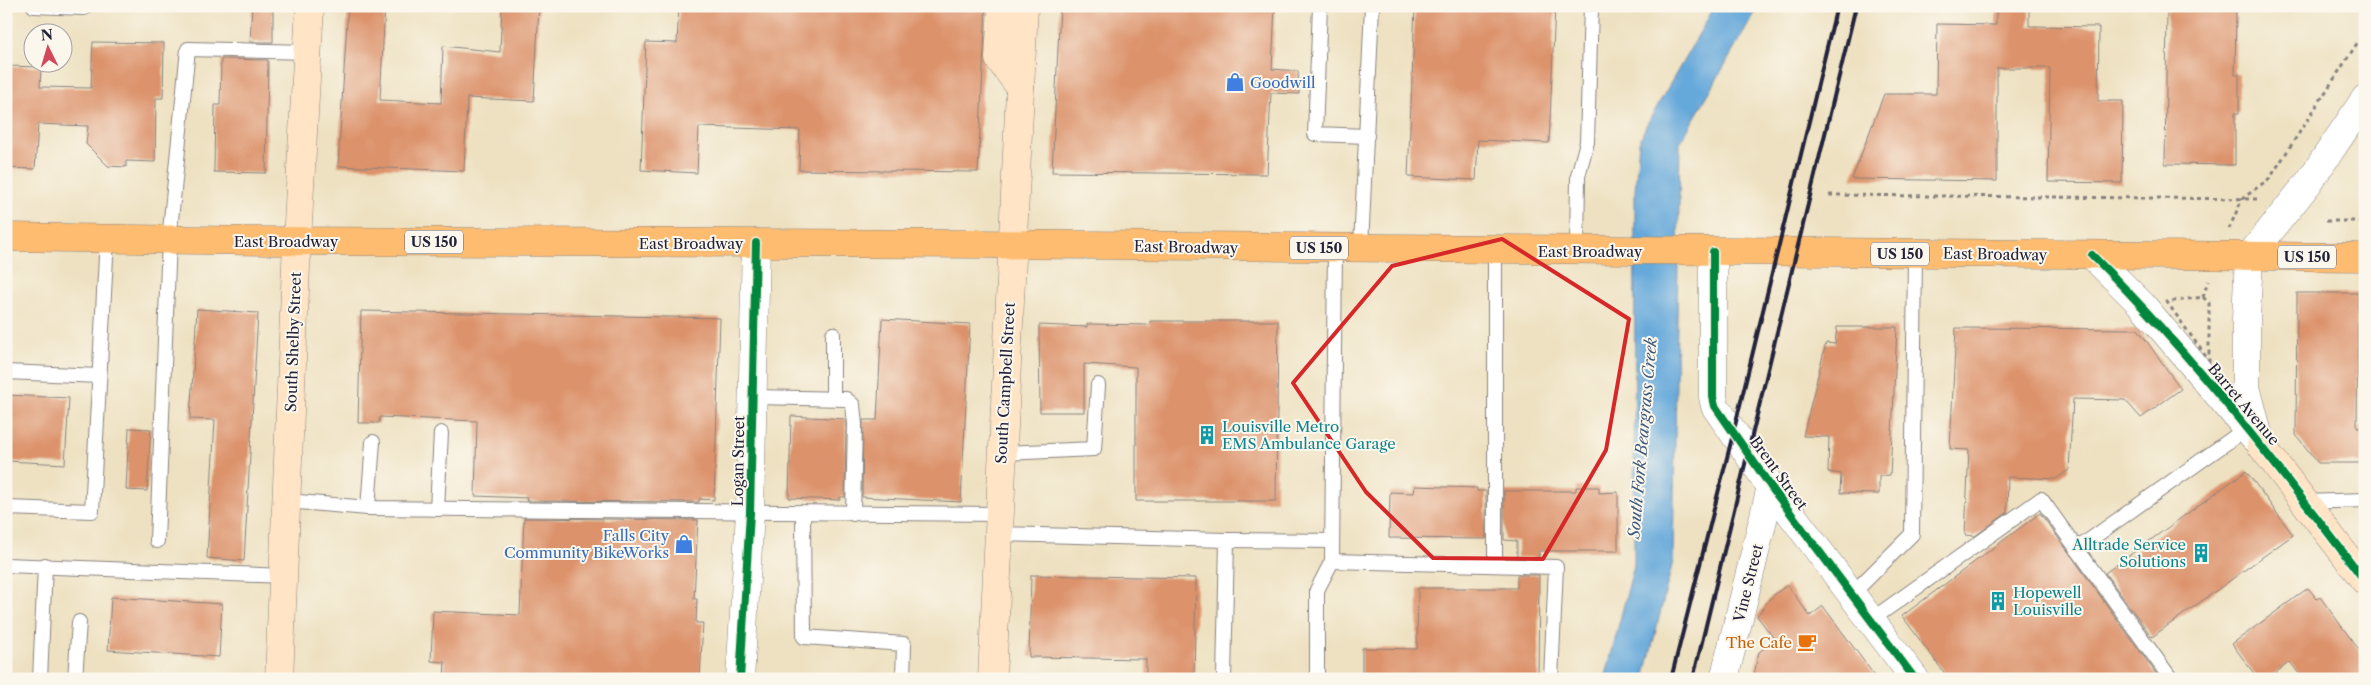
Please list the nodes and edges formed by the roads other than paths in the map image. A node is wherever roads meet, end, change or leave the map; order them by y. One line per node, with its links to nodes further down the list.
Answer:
1 (34, 6): 8 (lane)
2 (310, 6): 9 (main road, South Shelby Street)
3 (1002, 6): 10 (main road)
4 (1024, 6): 10 (main road, South Campbell Street)
5 (1320, 6): 12 (lane)
6 (1372, 6): 12 (lane)
7 (1591, 6): 21 (lane)
8 (84, 8)
9 (307, 52): 15 (lane); 16 (main road, South Shelby Street)
10 (1020, 87): 18 (main road, South Campbell Street)
11 (2365, 99): 25 (street)
12 (1367, 136): 19 (lane)
13 (6, 237): 14 (main road, East Broadway / US 150)
14 (107, 239): 15 (main road, East Broadway / US 150); 29 (lane)
15 (169, 240): 16 (main road, East Broadway / US 150); 49 (lane)
16 (297, 241): 17 (main road, East Broadway / US 150); 39 (main road, South Shelby Street)
17 (756, 244): 18 (main road, East Broadway / US 150); 31 (street, Logan Street)
18 (1012, 245): 19 (main road, East Broadway / US 150); 36 (main road, South Campbell Street)
19 (1348, 248): 20 (main road, East Broadway / US 150); 50 (lane)
20 (1495, 250): 21 (main road, East Broadway / US 150); 55 (lane)
21 (1577, 251): 22 (main road, East Broadway / US 150)
22 (1712, 252): 23 (main road, East Broadway / US 150); 37 (street, Brent Street)
23 (1915, 254): 24 (main road, East Broadway / US 150); 58 (lane)
24 (2092, 255): 25 (main road, East Broadway / US 150); 34 (street, Barret Avenue)
25 (2249, 257): 26 (main road, East Broadway / US 150); 34 (street, Barret Avenue)
26 (2365, 258)
27 (833, 334): 32 (lane)
28 (6, 372): 29 (lane)
29 (99, 376): 41 (lane)
30 (1098, 385): 36 (lane)
31 (753, 397): 32 (lane); 44 (street, Logan Street)
32 (833, 398): 46 (lane)
33 (441, 433): 43 (lane)
34 (2254, 437): 40 (main road, Barret Avenue); 51 (lane)
35 (373, 442): 42 (lane)
36 (1002, 453): 47 (main road, South Campbell Street)
37 (1771, 487): 58 (street, Brent Street); 71 (street, Vine Street)
38 (2365, 500): 40 (lane)
39 (287, 501): 42 (lane); 56 (main road, South Shelby Street)
40 (2304, 502): 57 (main road, Barret Avenue)
41 (6, 508)
42 (368, 508): 43 (lane)
43 (438, 509): 44 (lane)
44 (750, 513): 45 (lane); 65 (street, Logan Street)
45 (803, 513): 46 (lane); 66 (lane)
46 (852, 514): 47 (lane)
47 (998, 524): 48 (lane); 67 (main road, South Campbell Street)
48 (1227, 540): 50 (lane); 68 (lane)
49 (157, 541)
50 (1332, 541): 52 (lane)
51 (2077, 549): 59 (lane); 72 (lane)
52 (1332, 561): 55 (lane); 69 (lane)
53 (6, 565): 54 (lane)
54 (45, 565): 56 (lane); 62 (lane)
55 (1495, 565): 70 (lane)
56 (284, 576): 64 (main road, South Shelby Street)
57 (2365, 581)
58 (1852, 594): 59 (street, Brent Street)
59 (1872, 620): 61 (street, Brent Street)
60 (79, 622): 63 (lane)
61 (1912, 678)
62 (40, 679)
63 (75, 679)
64 (278, 679)
65 (740, 679)
66 (902, 679)
67 (992, 679)
68 (1224, 679)
69 (1317, 679)
70 (1552, 679)
71 (1724, 679)
72 (2171, 679)

